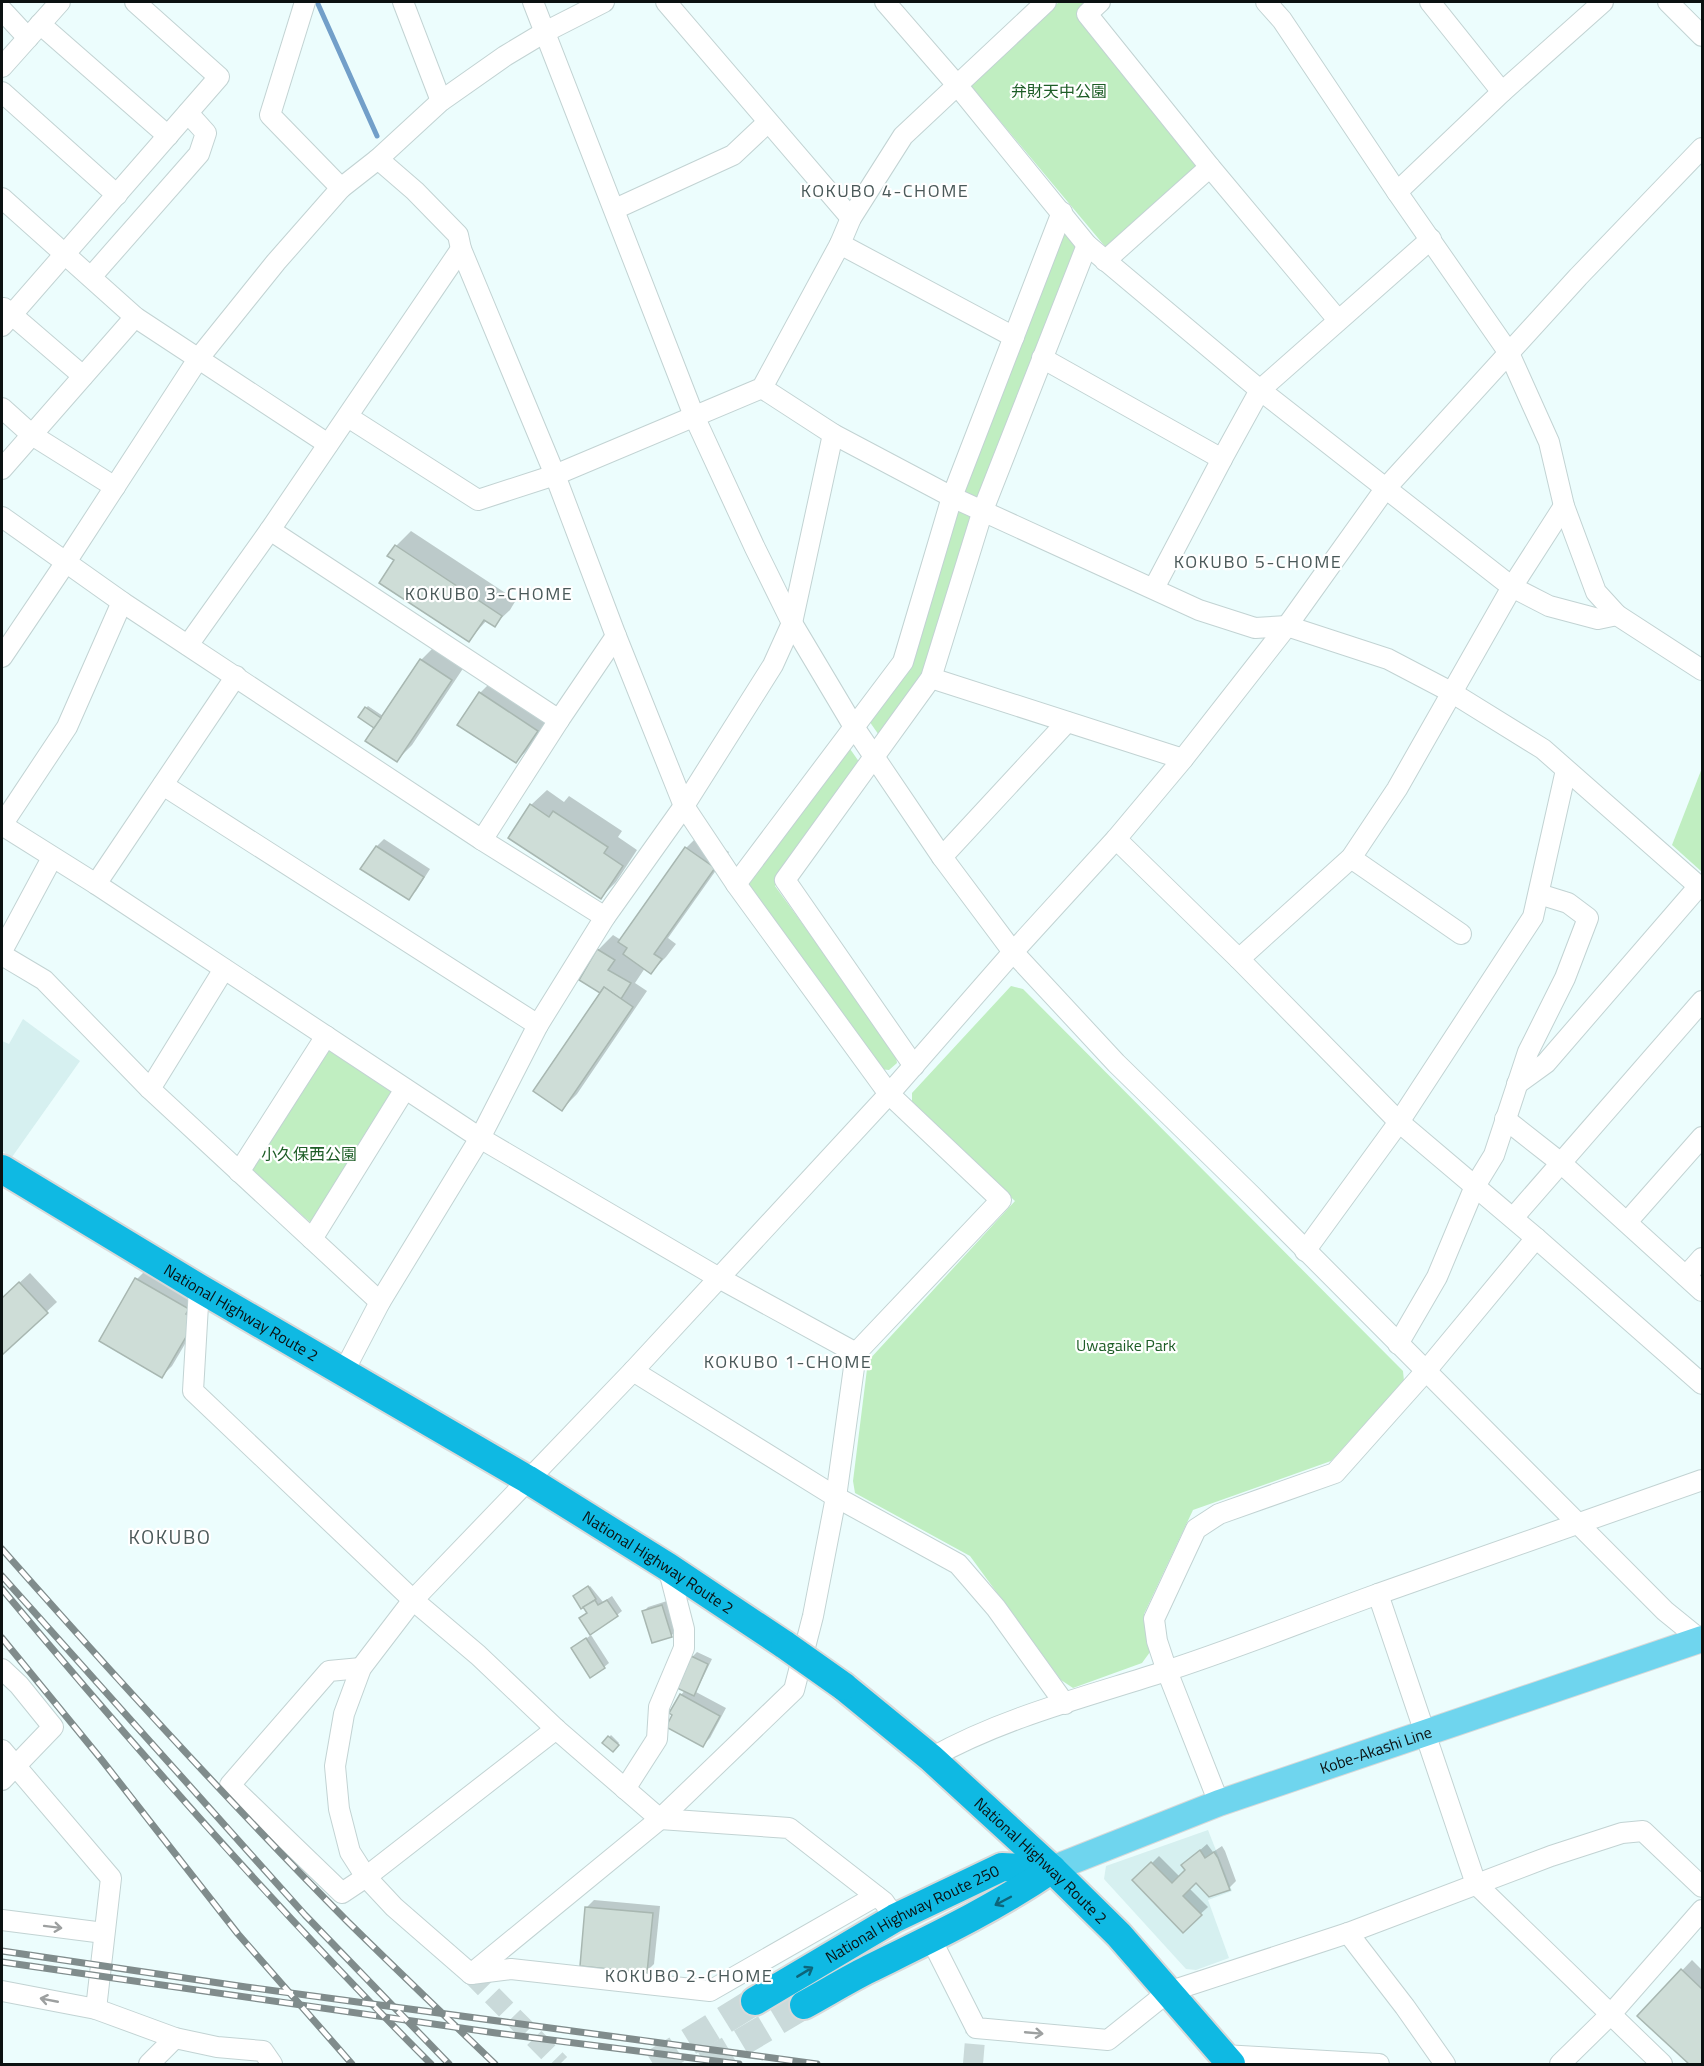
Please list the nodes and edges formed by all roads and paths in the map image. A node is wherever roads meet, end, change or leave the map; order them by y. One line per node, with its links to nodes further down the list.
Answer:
1 (60, 2): 16 (street)
2 (135, 2): 24 (street)
3 (305, 2): 30 (street)
4 (403, 2): 23 (street)
5 (533, 2): 17 (street)
6 (604, 2): 17 (street)
7 (666, 2): 25 (street)
8 (885, 2): 20 (street)
9 (1046, 2): 20 (street)
10 (1100, 2): 29 (street)
11 (1266, 2): 31 (street)
12 (1430, 2): 22 (street)
13 (1601, 2): 22 (street)
14 (1668, 2): 18 (street)
15 (2, 10): 16 (street)
16 (34, 31): 19 (street); 26 (street)
17 (545, 32): 23 (street); 34 (street)
18 (1702, 36)
19 (2, 67)
20 (957, 85): 35 (street); 36 (street)
21 (2, 92): 32 (street)
22 (1502, 92): 31 (street)
23 (441, 101): 28 (street)
24 (188, 113): 26 (street); 43 (street)
25 (768, 122): 34 (street); 36 (street)
26 (168, 136): 32 (street)
27 (1702, 148): 48 (street)
28 (378, 159): 30 (street); 40 (street)
29 (1210, 167): 42 (street); 46 (street)
30 (341, 188): 50 (street)
31 (1396, 192): 37 (street)
32 (117, 195): 41 (street)
33 (2, 198): 41 (street)
34 (615, 209): 55 (street)
35 (1062, 212): 39 (street); 47 (street)
36 (851, 218): 38 (street)
37 (1431, 239): 46 (street); 48 (street)
38 (840, 244): 47 (street); 52 (street)
39 (1087, 246): 42 (street); 49 (street)
40 (462, 249): 56 (street); 62 (street)
41 (66, 254): 43 (street); 44 (street)
42 (1105, 261): 53 (street)
43 (91, 277): 45 (street)
44 (5, 316): 51 (street)
45 (135, 316): 50 (street); 51 (street)
46 (1338, 321): 53 (street)
47 (1014, 337): 65 (street)
48 (1509, 353): 64 (street); 66 (street)
49 (1042, 358): 60 (street); 67 (street)
50 (198, 359): 59 (street); 63 (street)
51 (83, 376): 58 (street)
52 (762, 388): 55 (street); 57 (street)
53 (1260, 390): 60 (street); 64 (street)
54 (2, 408): 58 (street)
55 (694, 416): 62 (street); 75 (street)
56 (348, 417): 59 (street); 62 (street)
57 (833, 434): 65 (street); 75 (street)
58 (32, 435): 61 (street); 63 (street)
59 (328, 444): 69 (street)
60 (1222, 459): 72 (street)
61 (2, 469)
62 (555, 475): 77 (street)
63 (115, 487): 70 (street)
64 (1385, 489): 71 (street); 76 (street)
65 (952, 496): 67 (street); 86 (street)
66 (1564, 506): 71 (street); 74 (street)
67 (983, 510): 72 (street); 82 (street)
68 (6, 527): 70 (street)
69 (270, 530): 78 (street); 84 (street)
70 (66, 562): 73 (street); 79 (street)
71 (1512, 587): 74 (street); 83 (street)
72 (1154, 588): 76 (street)
73 (122, 602): 78 (street); 92 (street)
74 (1617, 615): 80 (street)
75 (792, 623): 86 (street); 91 (street)
76 (1287, 626): 83 (street); 88 (street)
77 (615, 636): 84 (street); 91 (street)
78 (188, 645): 81 (street)
79 (2, 657)
80 (1702, 670)
81 (236, 676): 90 (street); 94 (street)
82 (931, 678): 85 (street); 87 (street)
83 (1451, 692): 89 (street); 97 (street)
84 (559, 720): 94 (street)
85 (1067, 722): 88 (street); 95 (street)
86 (854, 727): 87 (street); 99 (street)
87 (874, 758): 95 (street); 111 (street)
88 (1183, 759): 93 (street)
89 (1566, 770): 100 (street); 101 (street)
90 (163, 785): 98 (street); 109 (street)
91 (684, 806): 99 (street); 102 (street)
92 (2, 825): 96 (street)
93 (1116, 839): 104 (street); 106 (street)
94 (482, 840): 102 (street)
95 (942, 857): 104 (street)
96 (52, 858): 98 (street); 105 (street)
97 (1351, 858): 103 (street); 106 (street)
98 (96, 884): 107 (street)
99 (736, 884): 115 (street)
100 (1701, 887): 112 (street)
101 (1539, 894): 112 (street); 117 (street)
102 (605, 917): 109 (street)
103 (1461, 934)
104 (1013, 952): 111 (street); 128 (street)
105 (2, 953): 113 (street)
106 (1239, 959): 117 (street)
107 (224, 969): 110 (street); 113 (street)
108 (1702, 1001): 120 (street)
109 (538, 1025): 119 (street)
110 (326, 1036): 114 (street); 122 (street)
111 (914, 1066): 115 (street)
112 (1517, 1084): 116 (street)
113 (150, 1089): 122 (street)
114 (405, 1089): 119 (street); 127 (street)
115 (889, 1094): 131 (street); 136 (street)
116 (1505, 1119): 120 (street); 123 (street)
117 (1399, 1122): 123 (street); 128 (street)
118 (1702, 1137): 125 (street)
119 (480, 1138): 131 (street); 134 (street)
120 (1561, 1163): 124 (street); 125 (street)
121 (2, 1169): 132 (highway, National Highway Route 2)
122 (239, 1172): 127 (street)
123 (1475, 1186): 124 (street); 135 (street)
124 (1513, 1218): 126 (street)
125 (1627, 1222): 130 (street)
126 (1536, 1238): 139 (street); 140 (street)
127 (312, 1239): 134 (street)
128 (1305, 1251): 135 (street)
129 (1702, 1258): 130 (street)
130 (1686, 1276): 133 (street)
131 (719, 1278): 136 (street); 138 (street)
132 (200, 1288): 137 (highway, National Highway Route 2); 147 (street)
133 (1702, 1290)
134 (380, 1302): 137 (street)
135 (1398, 1344): 139 (street)
136 (856, 1353): 143 (street)
137 (344, 1371): 141 (highway, National Highway Route 2)
138 (633, 1371): 141 (street); 143 (street)
139 (1425, 1372): 144 (street); 151 (street)
140 (1702, 1384)
141 (528, 1479): 145 (highway, National Highway Route 2); 147 (street)
142 (1702, 1480): 144 (street)
143 (836, 1497): 152 (street); 160 (street)
144 (1578, 1523): 146 (street); 148 (street)
145 (668, 1567): 156 (highway, National Highway Route 2, bridge); 158 (street)
146 (1378, 1594): 151 (street); 154 (street)
147 (413, 1600): 149 (street); 153 (street)
148 (1702, 1640): 154 (main road, Kobe-Akashi Line)
149 (361, 1668): 162 (street); 162 (street)
150 (2, 1669): 157 (street)
151 (1167, 1671): 152 (street); 159 (street)
152 (1065, 1704): 156 (street)
153 (556, 1729): 158 (street); 162 (street)
154 (1425, 1733): 159 (main road, Kobe-Akashi Line); 163 (street)
155 (2, 1750): 157 (street)
156 (931, 1758): 161 (highway, National Highway Route 2)
157 (8, 1773): 169 (street)
158 (625, 1789): 160 (street)
159 (1219, 1803): 161 (main road, Kobe-Akashi Line)
160 (660, 1819): 165 (street); 172 (street)
161 (1052, 1869): 167 (highway, National Highway Route 250); 171 (highway, National Highway Route 250, one-way to 171); 174 (highway, National Highway Route 2)
162 (366, 1877): 172 (street)
163 (1476, 1884): 164 (street); 170 (street); 178 (street)
164 (1702, 1887)
165 (876, 1896): 167 (street); 172 (street)
166 (1702, 1910): 178 (street)
167 (895, 1918): 175 (highway, National Highway Route 250, one-way to 167)
168 (2, 1920): 169 (street, one-way to 169)
169 (104, 1933): 177 (street)
170 (1348, 1933): 174 (street); 184 (street)
171 (931, 1939): 174 (street, one-way to 174); 176 (highway, National Highway Route 250)
172 (471, 1974)
173 (2, 1991): 177 (street, one-way to 173)
174 (1168, 1992): 180 (highway, National Highway Route 2)
175 (755, 2001)
176 (804, 2005)
177 (96, 2009): 179 (street)
178 (1611, 2014): 185 (street); 186 (street)
179 (175, 2038): 181 (street); 182 (street)
180 (1227, 2060): 183 (street)
181 (149, 2064)
182 (272, 2064)
183 (1379, 2064)
184 (1445, 2064)
185 (1560, 2064)
186 (1662, 2064)

